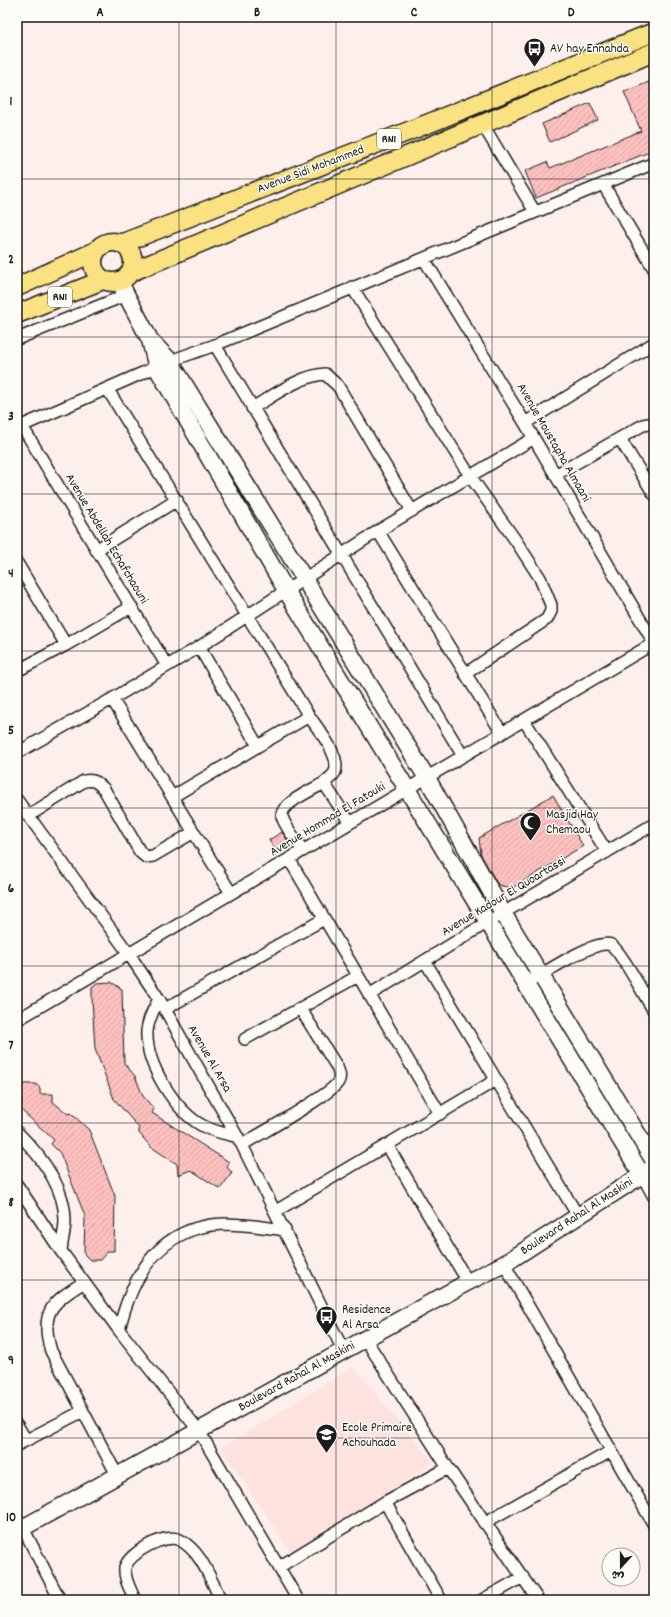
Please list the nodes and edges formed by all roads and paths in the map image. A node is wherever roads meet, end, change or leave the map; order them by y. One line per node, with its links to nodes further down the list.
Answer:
1 (654, 32): 7 (main road, Avenue Sidi Mohammed / RN1)
2 (654, 52): 3 (main road, Avenue Sidi Mohammed / RN1)
3 (483, 125): 6 (street); 11 (main road, Avenue Sidi Mohammed / RN1)
4 (654, 163): 5 (street)
5 (604, 184): 6 (street); 10 (street)
6 (535, 212): 9 (street)
7 (123, 243): 8 (main road, RN1); 11 (main road)
8 (94, 252): 11 (main road); 12 (main road, RN1)
9 (424, 259): 13 (street); 21 (street, Avenue Moustapha Almaani)
10 (654, 269)
11 (120, 282): 14 (main road, Avenue Sidi Mohammed / RN1); 15 (street); 18 (street)
12 (17, 287)
13 (352, 287): 17 (street); 27 (street)
14 (17, 314)
15 (17, 338)
16 (654, 343): 21 (street)
17 (215, 345): 18 (street); 20 (street)
18 (163, 365): 19 (street); 35 (street); 36 (street)
19 (108, 390): 23 (street); 29 (street)
20 (252, 408): 30 (street); 33 (street)
21 (525, 422): 24 (street, Avenue Moustapha Almaani)
22 (654, 422): 25 (street)
23 (19, 427): 32 (street, Avenue Abdellah Echafchaouni)
24 (534, 438): 26 (street, Avenue Moustapha Almaani); 27 (street)
25 (620, 439): 26 (street); 28 (street)
26 (555, 475): 39 (street, Avenue Moustapha Almaani)
27 (470, 476): 30 (street); 44 (street)
28 (654, 494)
29 (177, 500): 32 (street); 38 (street)
30 (412, 511): 31 (street)
31 (378, 531): 33 (street); 44 (street)
32 (96, 550): 37 (street, Avenue Abdellah Echafchaouni)
33 (341, 556): 35 (street); 51 (street)
34 (17, 563): 40 (street)
35 (306, 579): 36 (street); 52 (street)
36 (287, 592): 38 (street); 54 (street)
37 (131, 607): 40 (street); 42 (street, Avenue Abdellah Echafchaouni)
38 (248, 617): 41 (street); 46 (street)
39 (654, 643): 47 (street, Avenue Hommad El Fatouki)
40 (66, 645): 43 (street)
41 (199, 647): 42 (street); 49 (street)
42 (167, 666): 45 (street)
43 (17, 671)
44 (465, 674): 48 (street)
45 (112, 699): 50 (street); 55 (street)
46 (309, 716): 49 (street); 53 (street)
47 (524, 720): 48 (street, Avenue Hommad El Fatouki); 62 (street)
48 (502, 733): 51 (street, Avenue Hommad El Fatouki)
49 (258, 746): 55 (street)
50 (17, 753)
51 (463, 756): 52 (street, Avenue Hommad El Fatouki)
52 (427, 778): 54 (street, Avenue Hommad El Fatouki); 65 (street)
53 (324, 783): 58 (street); 61 (street)
54 (408, 789): 58 (street, Avenue Hommad El Fatouki); 67 (street)
55 (172, 797): 60 (street)
56 (17, 800): 57 (street, Avenue Al Arsa)
57 (28, 816): 60 (street); 68 (street, Avenue Al Arsa)
58 (350, 823): 61 (street, Avenue Hommad El Fatouki)
59 (654, 824): 62 (street, Avenue Kadour El Quoartassi)
60 (194, 832): 64 (street)
61 (303, 851): 63 (street, Avenue Hommad El Fatouki)
62 (607, 852): 65 (street, Avenue Kadour El Quoartassi)
63 (289, 859): 64 (street, Avenue Hommad El Fatouki); 66 (street)
64 (231, 894): 68 (street, Avenue Hommad El Fatouki)
65 (503, 914): 67 (street, Avenue Kadour El Quoartassi); 70 (street)
66 (324, 919): 71 (street); 76 (street)
67 (488, 922): 69 (street, Avenue Kadour El Quoartassi); 72 (street)
68 (129, 954): 74 (street, Avenue Al Arsa); 78 (street, Avenue Hommad El Fatouki)
69 (425, 961): 73 (street, Avenue Kadour El Quoartassi); 80 (street)
70 (542, 975): 72 (street); 77 (street); 85 (street)
71 (358, 976): 73 (street); 75 (street)
72 (526, 984): 86 (street)
73 (369, 995): 81 (street)
74 (159, 999): 76 (street, Avenue Al Arsa); 83 (street)
75 (300, 1008): 79 (street); 83 (street)
76 (165, 1009): 83 (street, Avenue Al Arsa)
77 (654, 1011)
78 (17, 1020)
79 (245, 1039)
80 (496, 1080): 81 (street); 90 (street)
81 (440, 1114): 84 (street)
82 (17, 1132): 92 (street)
83 (240, 1141): 89 (street, Avenue Al Arsa)
84 (387, 1145): 89 (street); 95 (street)
85 (654, 1161)
86 (648, 1171): 88 (street); 90 (street, Boulevard Rahal Al Maskini)
87 (17, 1185): 92 (street)
88 (654, 1197)
89 (276, 1211): 91 (street, Avenue Al Arsa)
90 (578, 1216): 93 (street, Boulevard Rahal Al Maskini)
91 (284, 1230): 96 (street); 98 (street, Avenue Al Arsa)
92 (61, 1251): 94 (street)
93 (504, 1264): 95 (street, Boulevard Rahal Al Maskini); 103 (street)
94 (84, 1282): 96 (street); 99 (street)
95 (468, 1282): 97 (street, Boulevard Rahal Al Maskini)
96 (119, 1330): 101 (street)
97 (366, 1340): 98 (street, Boulevard Rahal Al Maskini); 104 (street)
98 (344, 1352): 101 (street, Boulevard Rahal Al Maskini)
99 (84, 1411): 102 (street); 105 (street)
100 (17, 1425): 102 (street)
101 (199, 1430): 105 (street, Boulevard Rahal Al Maskini); 110 (street)
102 (22, 1442)
103 (611, 1451): 107 (street); 108 (street)
104 (448, 1468): 106 (street); 107 (street)
105 (117, 1475): 109 (street, Boulevard Rahal Al Maskini)
106 (385, 1502): 110 (street); 116 (street)
107 (484, 1523): 111 (street)
108 (654, 1525)
109 (20, 1530): 112 (street)
110 (279, 1567): 115 (street)
111 (523, 1577): 117 (street); 118 (street)
112 (60, 1600)
113 (135, 1600): 114 (street)
114 (221, 1600)
115 (298, 1600)
116 (441, 1600)
117 (482, 1600)
118 (538, 1600)

